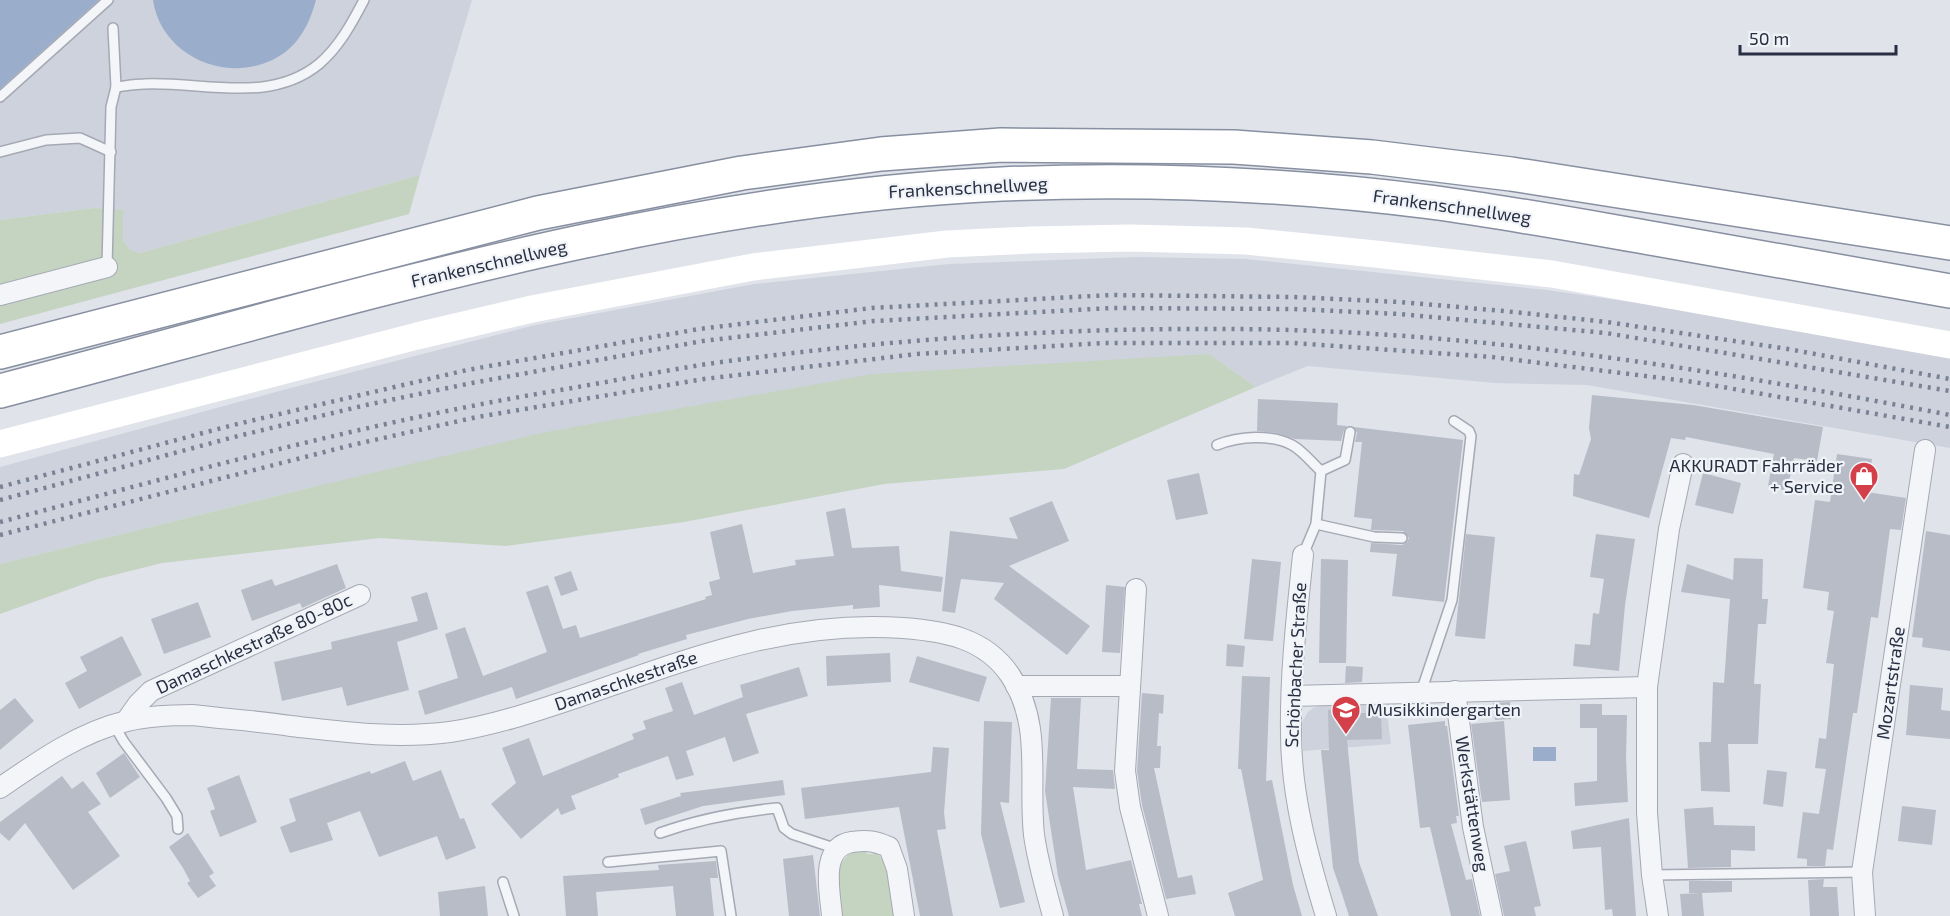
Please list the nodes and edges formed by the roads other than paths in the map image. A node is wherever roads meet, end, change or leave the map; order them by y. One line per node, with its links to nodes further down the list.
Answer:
1 (108, 0): 5 (lane)
2 (364, 0): 4 (lane)
3 (114, 28): 4 (lane)
4 (116, 87): 7 (lane)
5 (0, 97)
6 (0, 152): 7 (lane)
7 (111, 152): 9 (lane)
8 (1950, 243): 13 (highway, Frankenschnellweg)
9 (107, 267): 11 (street)
10 (1950, 291): 14 (highway, Frankenschnellweg)
11 (0, 295)
12 (1950, 345): 17 (main road)
13 (0, 352)
14 (0, 391)
15 (1454, 422): 31 (lane)
16 (1350, 432): 21 (lane)
17 (0, 444)
18 (1217, 445): 21 (lane)
19 (1925, 450): 39 (street, Mozartstraße)
20 (1683, 464): 29 (street)
21 (1321, 471): 22 (lane)
22 (1317, 524): 23 (lane); 24 (lane)
23 (1402, 538)
24 (1303, 555): 32 (street, Schönbacher Straße)
25 (1136, 589): 28 (street)
26 (360, 595): 33 (street, Damaschkestraße 80-80c)
27 (1016, 686): 28 (street); 33 (street, Damaschkestraße); 46 (street, Damaschkestraße)
28 (1130, 686): 47 (street)
29 (1647, 687): 30 (street); 40 (street)
30 (1455, 691): 31 (street); 49 (street, Werkstättenweg)
31 (1421, 692): 32 (street)
32 (1292, 696): 48 (street, Schönbacher Straße)
33 (120, 723): 34 (street, Damaschkestraße); 35 (lane)
34 (0, 788)
35 (177, 829)
36 (660, 833): 37 (lane)
37 (837, 849): 44 (street); 45 (street)
38 (608, 862): 43 (lane)
39 (1863, 872): 40 (lane); 51 (street, Mozartstraße)
40 (1652, 875): 50 (street)
41 (503, 882): 42 (lane)
42 (514, 916)
43 (731, 916)
44 (832, 916)
45 (904, 916)
46 (1053, 916)
47 (1158, 916)
48 (1326, 916)
49 (1492, 916)
50 (1658, 916)
51 (1865, 916)

